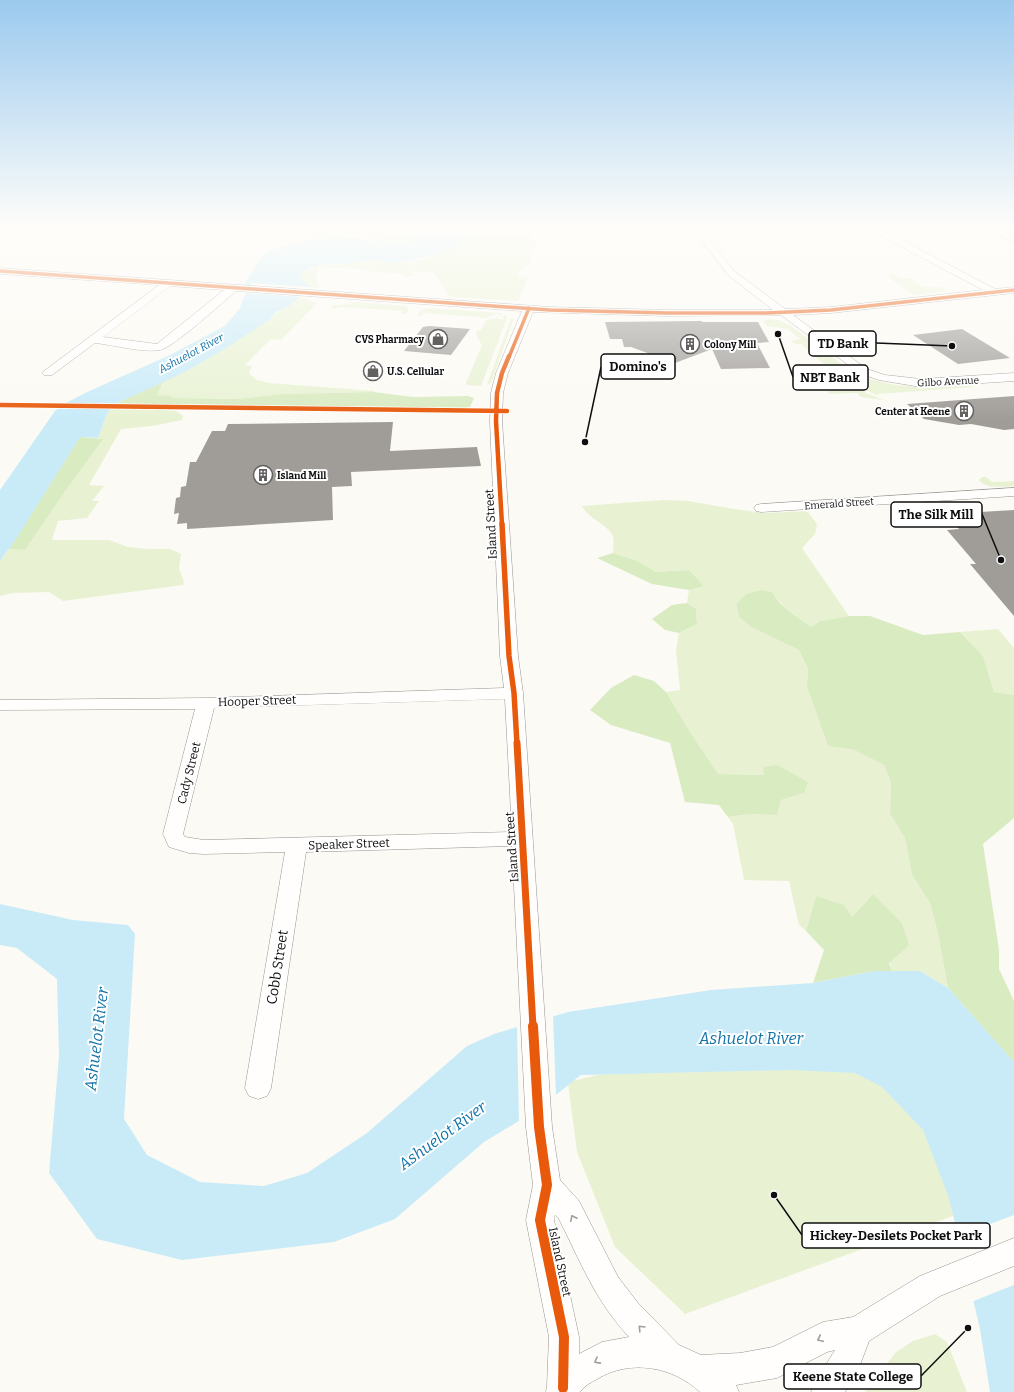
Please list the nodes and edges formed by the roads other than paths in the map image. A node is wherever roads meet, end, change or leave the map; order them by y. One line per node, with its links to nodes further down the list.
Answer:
1 (157, 291): 9 (street)
2 (229, 291): 9 (street)
3 (290, 291): 7 (street)
4 (755, 291): 8 (street, Gilbo Avenue)
5 (1004, 291): 6 (street)
6 (993, 292): 8 (street)
7 (529, 308): 8 (street); 14 (street, Island Street)
8 (783, 312): 11 (street, Gilbo Avenue)
9 (92, 339): 10 (street)
10 (48, 373)
11 (1014, 377)
12 (1014, 492): 13 (street, Emerald Street)
13 (760, 508)
14 (514, 694): 15 (street, Hooper Street); 17 (street, Island Street)
15 (206, 703): 16 (street, Hooper Street); 18 (street, Cady Street)
16 (0, 705)
17 (522, 839): 19 (street, Speaker Street); 21 (street, Island Street)
18 (176, 842): 19 (street, Speaker Street)
19 (296, 846): 20 (street, Cobb Street)
20 (258, 1088)
21 (547, 1184): 24 (street, Island Street, one-way to 21); 26 (street, Island Street)
22 (1014, 1252): 23 (street)
23 (858, 1331): 25 (street, one-way to 25); 28 (street)
24 (668, 1356): 25 (street); 26 (street, one-way to 26)
25 (700, 1371): 27 (street)
26 (562, 1390)
27 (723, 1392)
28 (827, 1392)

